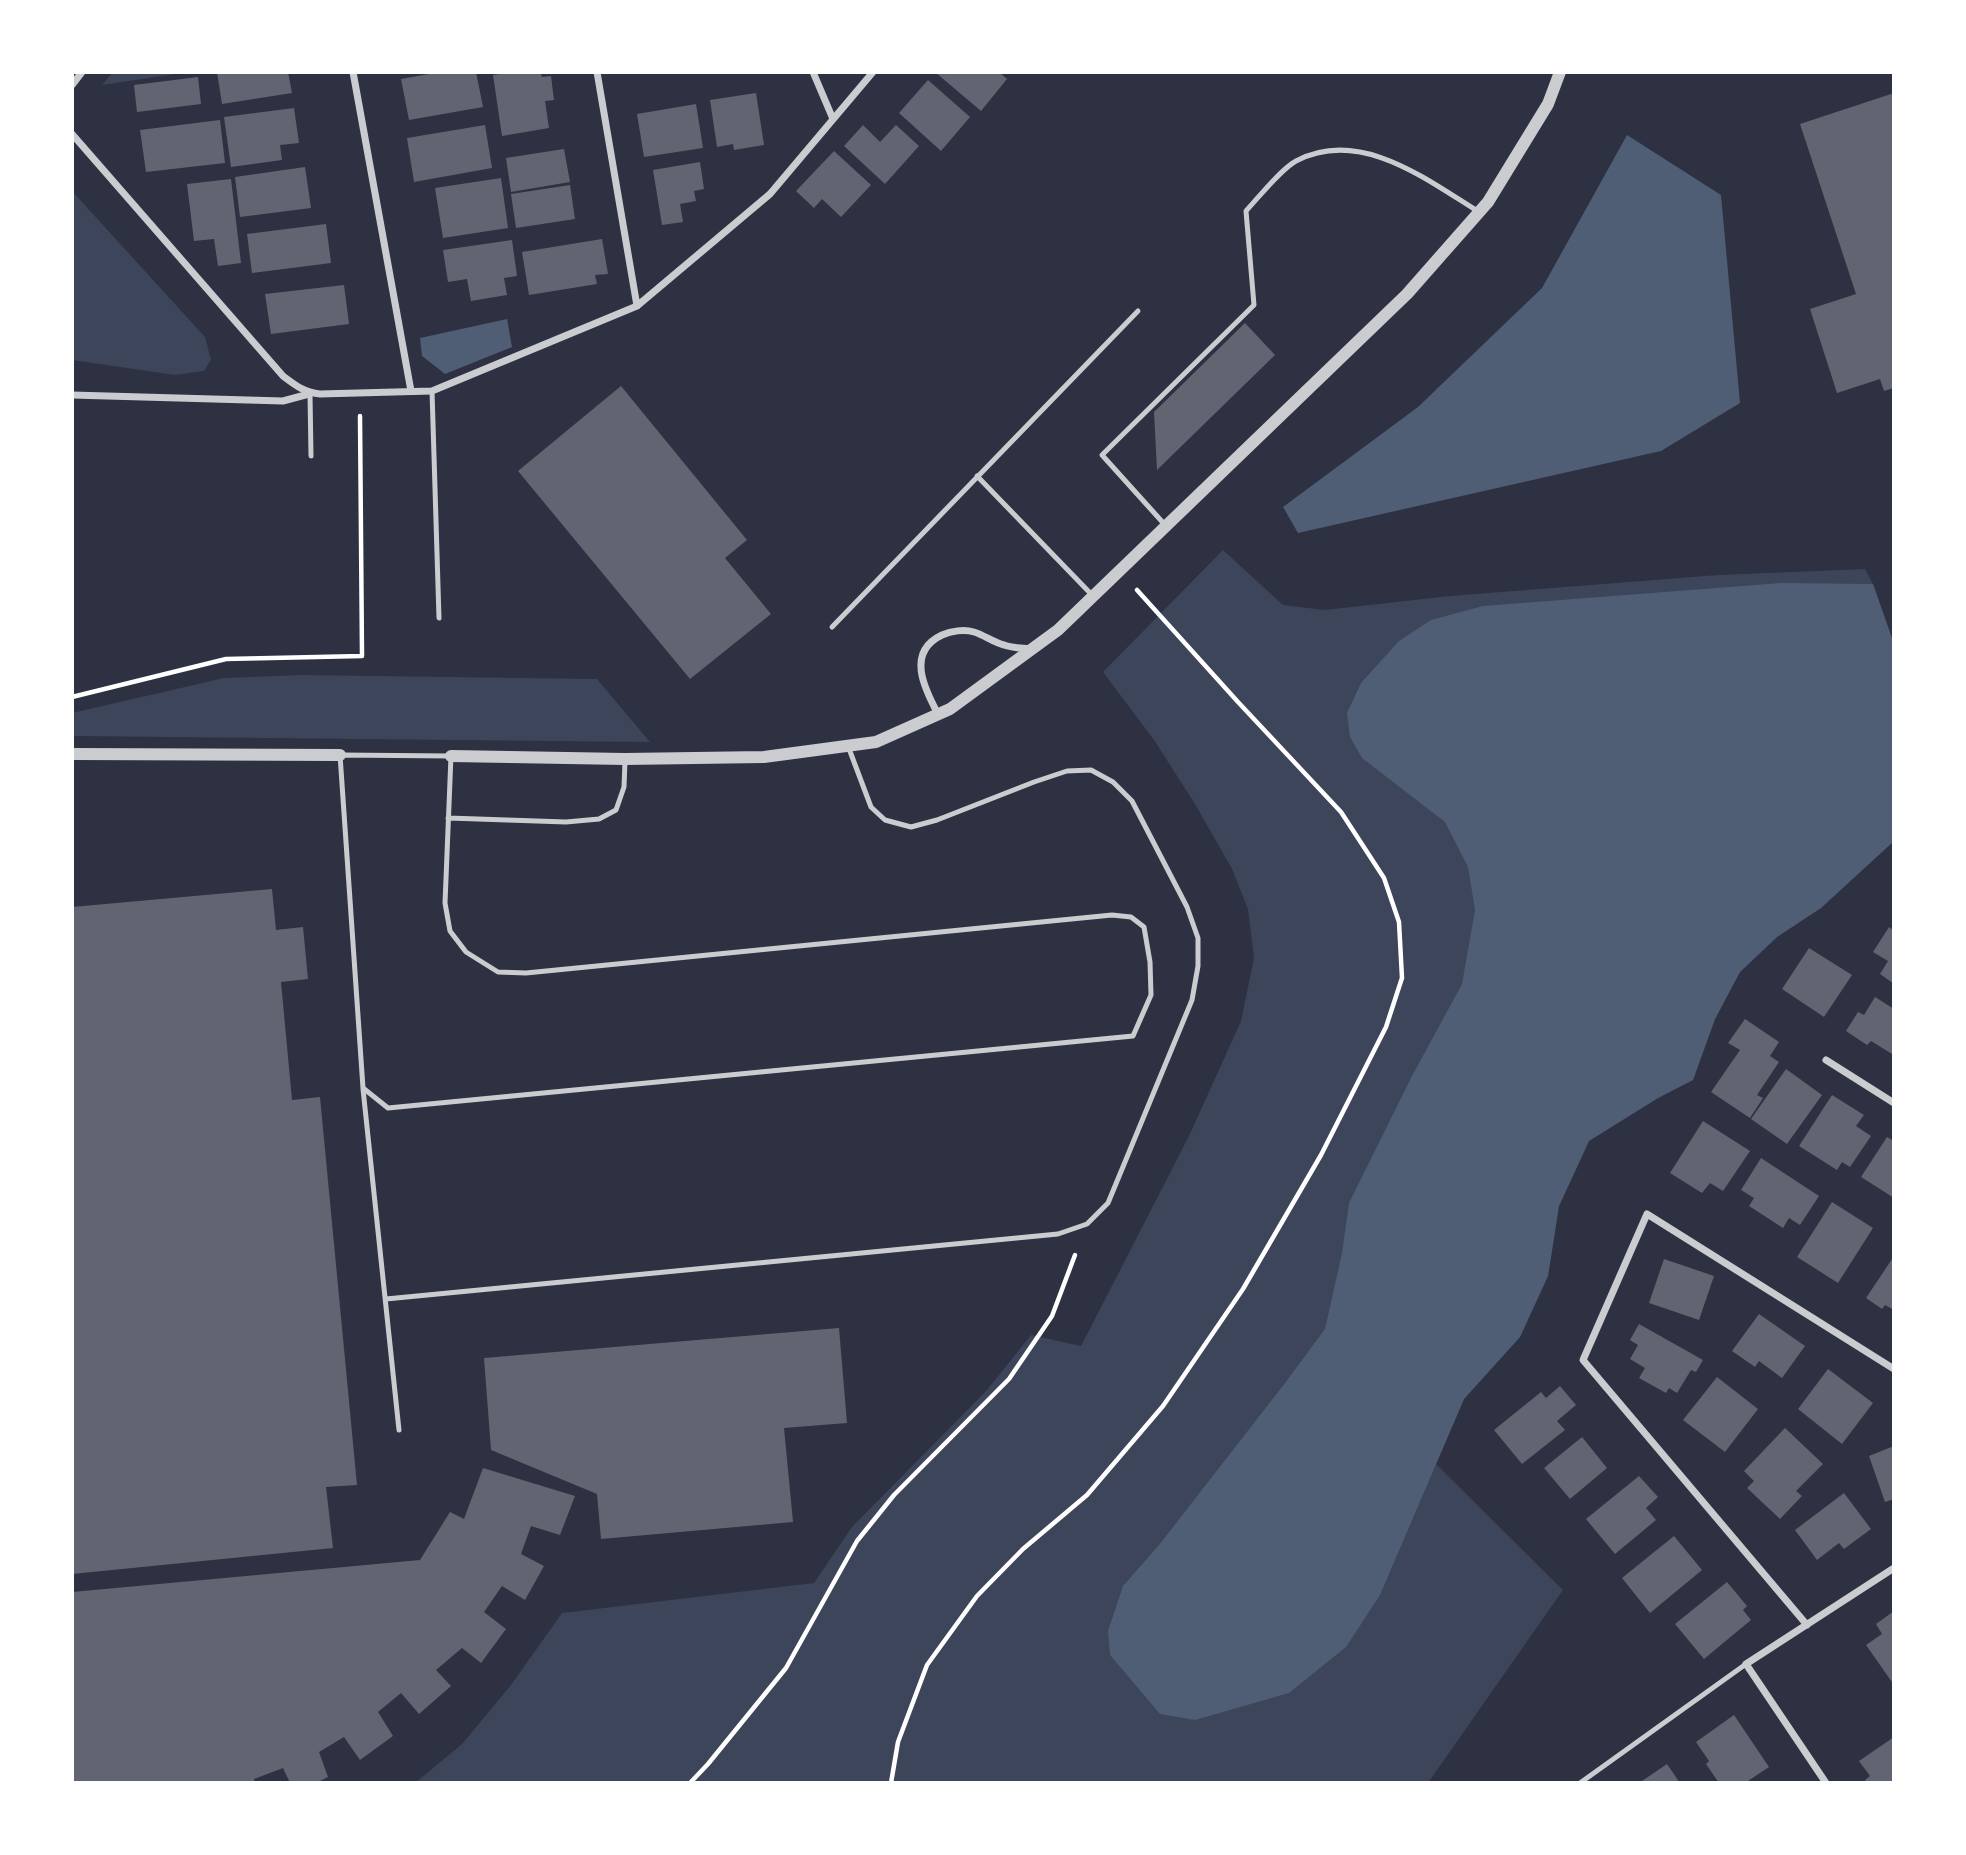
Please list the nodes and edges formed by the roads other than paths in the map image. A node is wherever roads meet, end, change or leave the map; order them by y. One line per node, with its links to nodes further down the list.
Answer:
1 (82, 72): 7 (street)
2 (353, 72): 13 (street)
3 (597, 72): 11 (street)
4 (813, 72): 8 (street)
5 (873, 72): 8 (street)
6 (1560, 72): 10 (street)
7 (72, 85)
8 (833, 119): 11 (street)
9 (72, 134): 15 (street)
10 (1479, 212): 19 (street); 19 (lane)
11 (637, 306): 14 (street)
12 (1138, 310): 18 (lane)
13 (411, 391): 14 (street); 15 (street)
14 (432, 391): 21 (lane)
15 (310, 394): 16 (street); 17 (lane)
16 (72, 395)
17 (311, 456)
18 (977, 476): 20 (lane); 22 (lane)
19 (1166, 526): 20 (street)
20 (1093, 596): 23 (street)
21 (439, 618)
22 (832, 627)
23 (1031, 649): 24 (street); 24 (street)
24 (938, 714): 25 (street)
25 (848, 746): 29 (street); 34 (lane)
26 (72, 754): 27 (street)
27 (340, 755): 28 (lane); 32 (lane)
28 (451, 756): 29 (street); 30 (lane)
29 (625, 759): 30 (lane)
30 (448, 818): 32 (lane)
31 (1826, 1060): 33 (street)
32 (363, 1088): 34 (lane)
33 (1894, 1103)
34 (386, 1299): 36 (lane)
35 (1894, 1369): 38 (street)
36 (400, 1430)
37 (1894, 1568): 38 (street)
38 (1807, 1625): 39 (street)
39 (1746, 1664): 40 (lane); 41 (street)
40 (1580, 1783)
41 (1826, 1783)

